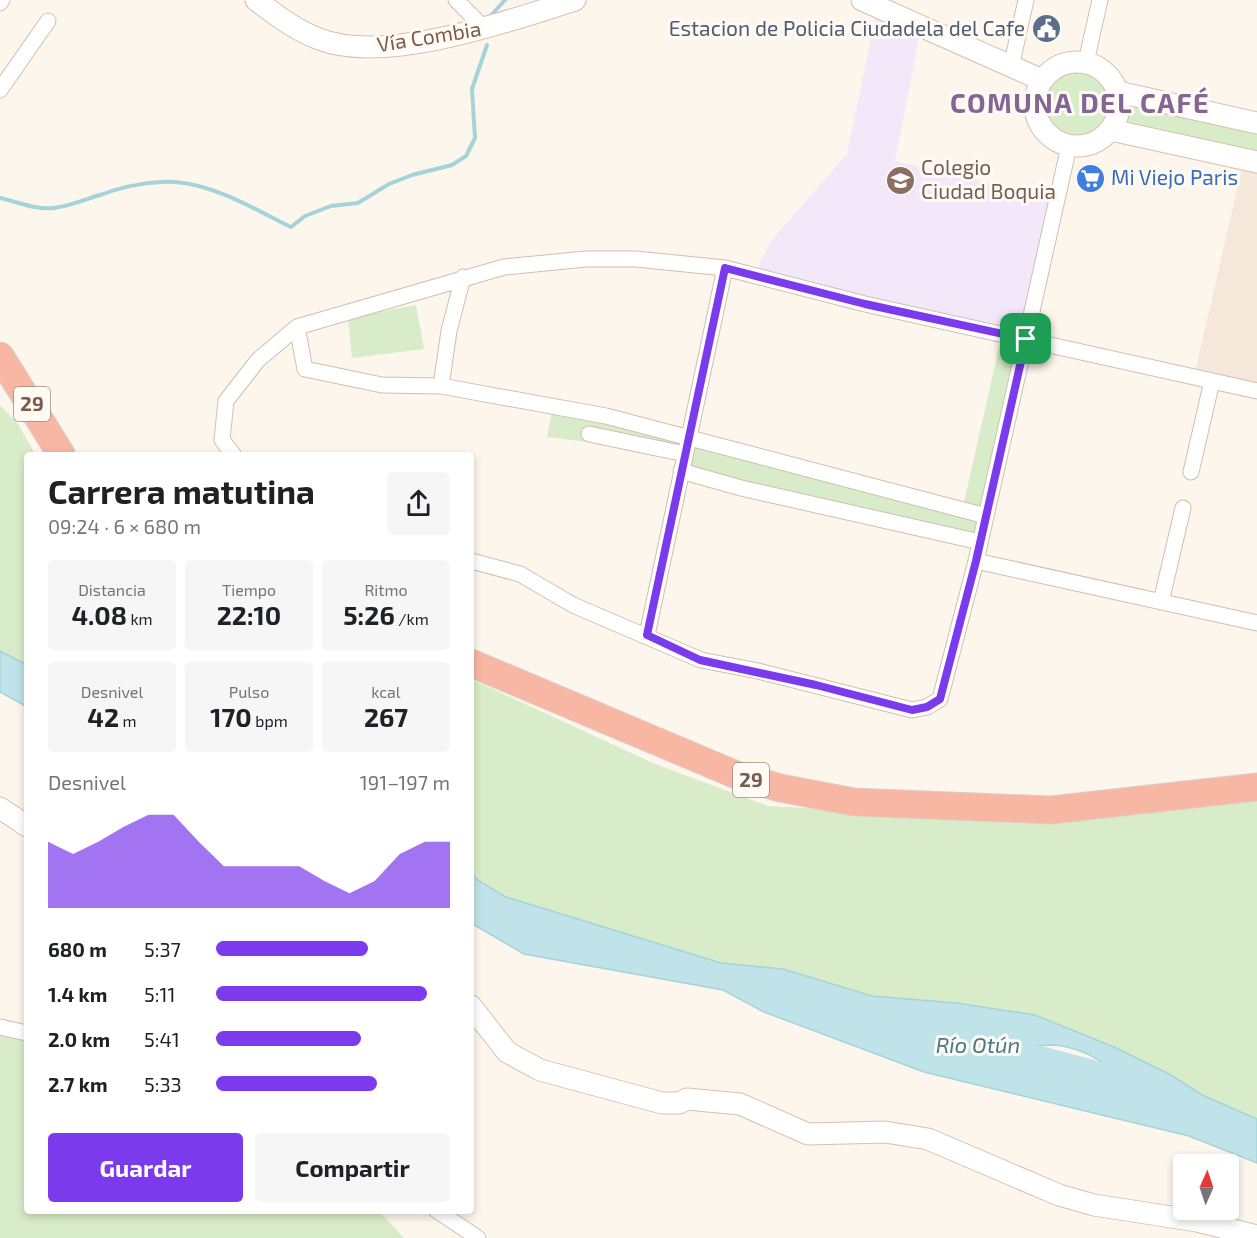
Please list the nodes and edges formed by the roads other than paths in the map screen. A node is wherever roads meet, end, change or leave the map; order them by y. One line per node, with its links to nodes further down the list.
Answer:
1 (256, 0): 8 (main road, Vía Combia)
2 (456, 0): 8 (street)
3 (574, 0): 8 (main road, Vía Combia)
4 (862, 0): 10 (main road)
5 (1026, 0): 10 (street)
6 (1100, 0): 9 (street)
7 (48, 21): 12 (street)
8 (485, 29)
9 (1086, 62): 11 (main road); 13 (main road)
10 (1011, 67): 11 (main road)
11 (1042, 80): 16 (main road)
12 (0, 90)
13 (1118, 92): 14 (main road); 15 (main road)
14 (1257, 123)
15 (1111, 130): 16 (main road); 17 (main road)
16 (1069, 146): 21 (street)
17 (1257, 162)
18 (725, 268): 19 (street); 21 (street); 27 (street)
19 (463, 277): 20 (street); 24 (street)
20 (297, 327): 24 (street); 29 (street)
21 (1026, 339): 23 (street); 34 (street)
22 (0, 356): 28 (highway, 29)
23 (1212, 381): 25 (street); 32 (street)
24 (441, 386): 27 (street)
25 (1257, 391)
26 (589, 434): 30 (street)
27 (688, 438): 30 (street); 34 (street)
28 (61, 452)
29 (231, 452)
30 (685, 454): 31 (street)
31 (681, 471): 35 (street); 40 (street)
32 (1191, 472)
33 (1183, 508): 38 (street)
34 (986, 516): 35 (street)
35 (980, 542): 36 (street)
36 (976, 561): 38 (street); 40 (street)
37 (474, 562): 40 (street)
38 (1161, 602): 39 (street)
39 (1257, 623)
40 (647, 635)
41 (474, 664): 42 (highway, 29)
42 (1257, 787)
43 (0, 808): 44 (main road)
44 (24, 824)
45 (474, 1010): 49 (main road)
46 (0, 1027): 47 (street)
47 (24, 1032)
48 (442, 1214): 50 (street)
49 (1257, 1236)
50 (478, 1238)

